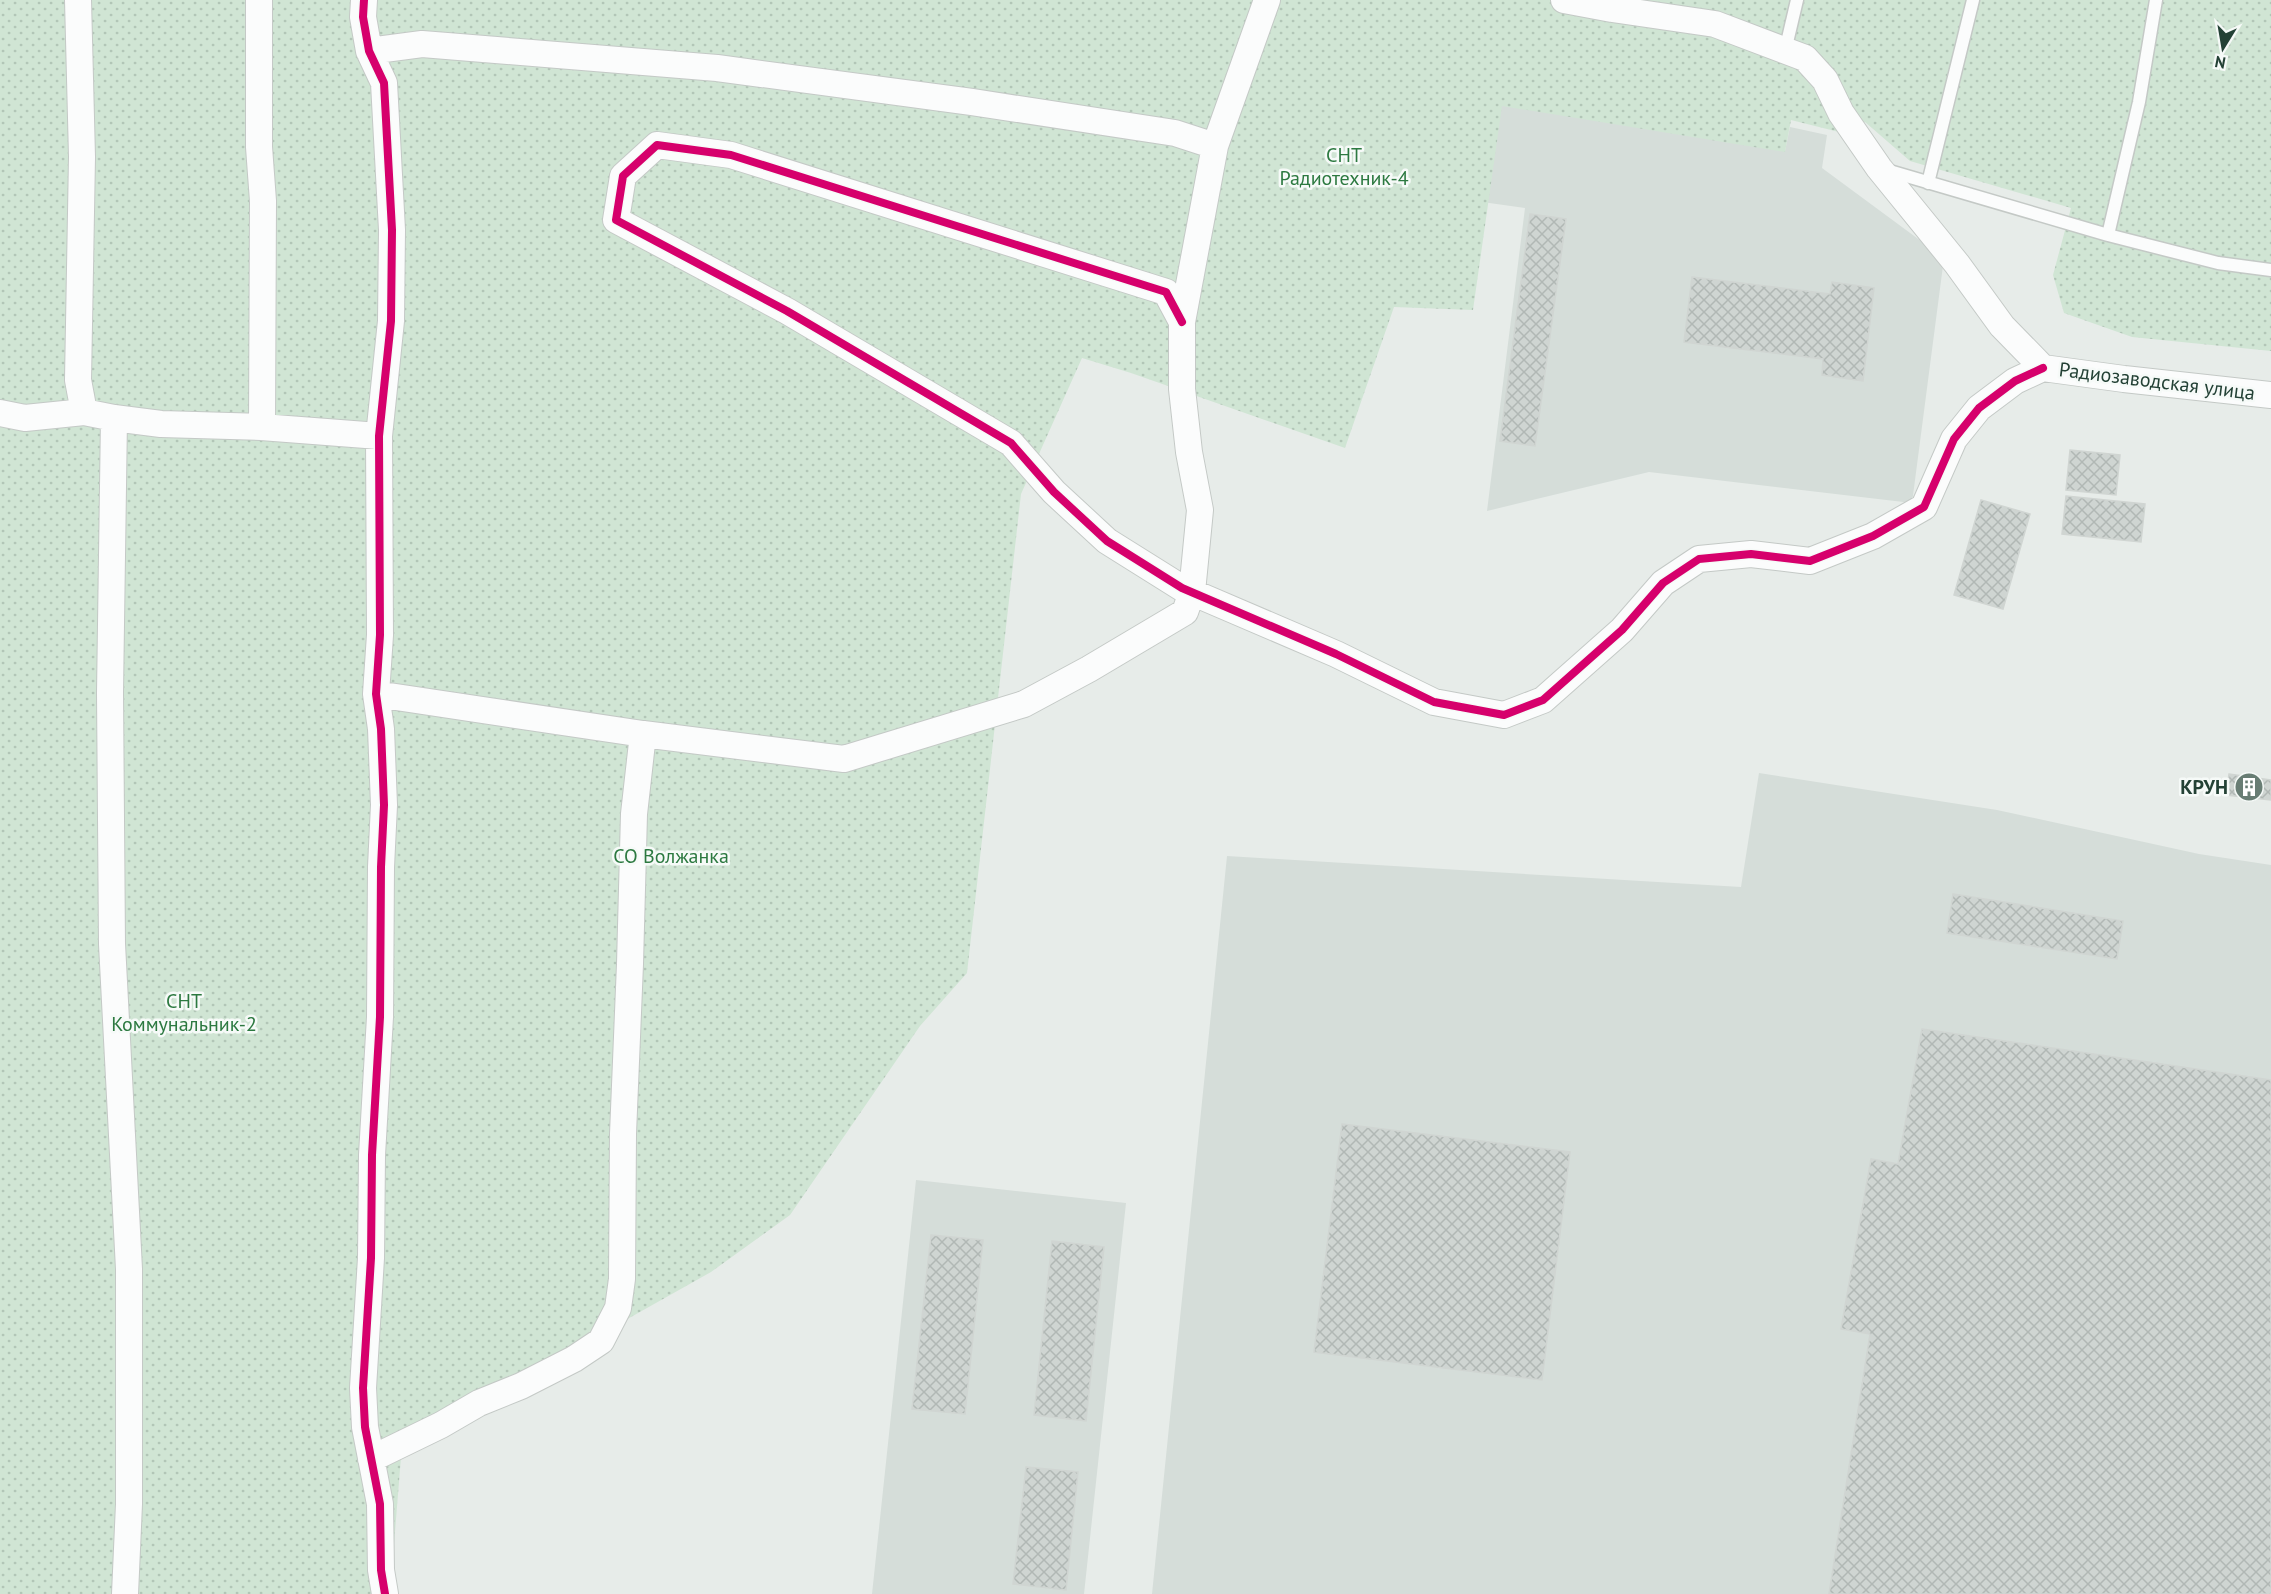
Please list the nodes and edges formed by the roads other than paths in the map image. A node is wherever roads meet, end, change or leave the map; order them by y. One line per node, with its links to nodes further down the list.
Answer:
1 (78, 0): 20 (street)
2 (259, 0): 23 (street)
3 (364, 0): 10 (street)
4 (1267, 0): 12 (street)
5 (1564, 0): 9 (street)
6 (1797, 0): 11 (lane)
7 (1972, 0): 14 (lane)
8 (2156, 0): 15 (lane)
9 (1613, 5): 11 (street)
10 (369, 51): 12 (street); 24 (street)
11 (1785, 51): 13 (street)
12 (1215, 146): 17 (street)
13 (1879, 168): 14 (lane); 18 (street)
14 (1928, 183): 15 (lane)
15 (2108, 235): 16 (lane)
16 (2271, 270)
17 (1182, 322): 25 (street); 25 (street)
18 (2043, 368): 19 (street, Радиозаводская улица); 25 (street)
19 (2271, 395)
20 (84, 412): 21 (street); 22 (street)
21 (0, 413)
22 (114, 418): 23 (street); 29 (street)
23 (262, 427): 24 (street)
24 (379, 436): 26 (street)
25 (1192, 592): 27 (street)
26 (376, 694): 27 (street); 28 (street)
27 (643, 734): 28 (street)
28 (371, 1459): 30 (street)
29 (125, 1594)
30 (385, 1594)

